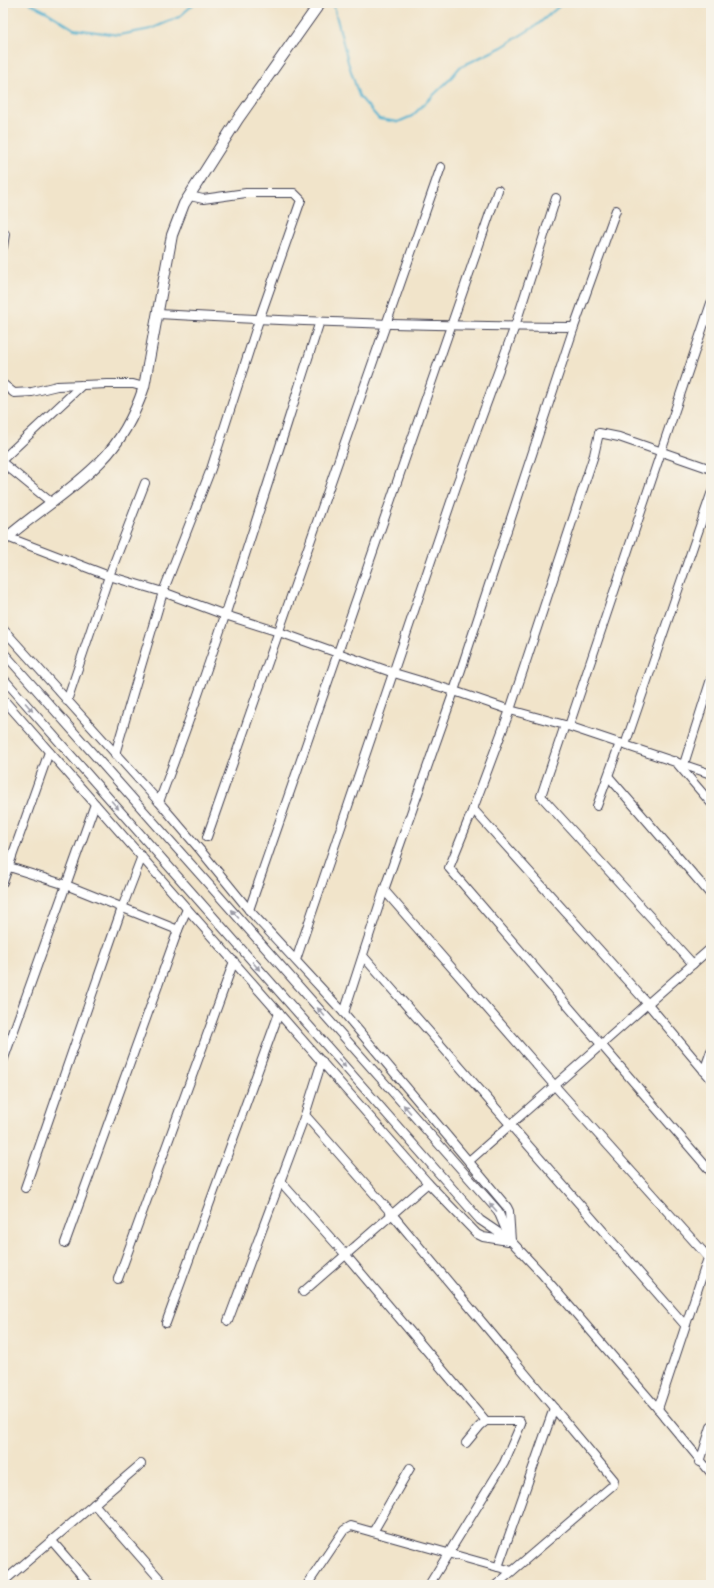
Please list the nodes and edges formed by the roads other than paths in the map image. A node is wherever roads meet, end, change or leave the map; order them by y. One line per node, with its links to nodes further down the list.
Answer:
1 (320, 3): 4 (main road)
2 (441, 167): 13 (street)
3 (498, 190): 14 (street)
4 (190, 196): 10 (main road); 11 (street)
5 (556, 198): 15 (street)
6 (616, 210): 16 (street)
7 (5, 234): 8 (street)
8 (3, 247)
9 (711, 303): 20 (street)
10 (158, 314): 11 (street); 19 (main road)
11 (259, 320): 12 (street); 29 (street)
12 (320, 321): 13 (street); 30 (street)
13 (386, 324): 14 (street); 32 (street)
14 (451, 325): 15 (street); 34 (street)
15 (515, 326): 16 (street); 35 (street)
16 (574, 327): 38 (street)
17 (3, 384): 18 (street)
18 (82, 385): 19 (street); 21 (street)
19 (144, 388): 26 (main road)
20 (661, 452): 23 (street); 41 (street); 42 (street)
21 (3, 459)
22 (3, 463): 26 (street)
23 (711, 468)
24 (145, 483): 28 (street)
25 (711, 494): 43 (street)
26 (52, 503): 27 (main road)
27 (5, 539): 28 (street)
28 (109, 576): 29 (street); 40 (street)
29 (163, 592): 30 (street); 45 (street)
30 (225, 615): 32 (street); 50 (street)
31 (3, 629): 40 (street)
32 (279, 632): 34 (street); 55 (street)
33 (3, 652): 89 (street, one-way to 33)
34 (337, 653): 35 (street); 64 (street)
35 (394, 673): 38 (street); 68 (street)
36 (3, 678): 89 (street, one-way to 89)
37 (711, 679): 47 (street)
38 (454, 691): 41 (street); 60 (street)
39 (3, 701): 44 (street)
40 (67, 701): 45 (street)
41 (510, 710): 42 (street); 54 (street)
42 (567, 725): 43 (street); 70 (street)
43 (623, 744): 46 (street); 49 (street)
44 (50, 752): 52 (street); 57 (street)
45 (115, 754): 50 (street)
46 (674, 761): 47 (street); 51 (street)
47 (684, 764): 48 (street)
48 (711, 774)
49 (609, 777): 53 (street); 61 (street)
50 (159, 802): 64 (street)
51 (711, 803)
52 (95, 804): 56 (street); 59 (street)
53 (597, 806)
54 (473, 809): 71 (street); 74 (street)
55 (207, 837)
56 (142, 856): 62 (street); 63 (street)
57 (6, 865): 58 (street); 59 (street)
58 (3, 882)
59 (66, 886): 62 (street); 76 (street)
60 (384, 890): 67 (street); 80 (street)
61 (711, 895)
62 (122, 908): 65 (street); 87 (street)
63 (187, 909): 65 (street); 69 (street)
64 (249, 910): 68 (street)
65 (178, 930): 90 (street)
66 (711, 948): 70 (street)
67 (363, 956): 73 (street); 82 (street)
68 (296, 960): 73 (street)
69 (234, 961): 72 (street); 93 (street)
70 (693, 964): 71 (street)
71 (648, 1004): 74 (street); 78 (street)
72 (279, 1013): 77 (street); 96 (street)
73 (344, 1013): 83 (street)
74 (602, 1044): 80 (street); 84 (street)
75 (711, 1051): 78 (street)
76 (3, 1061)
77 (322, 1061): 81 (street); 86 (street)
78 (704, 1071): 79 (street)
79 (711, 1079)
80 (554, 1085): 82 (street); 91 (street)
81 (305, 1115): 85 (street); 88 (street)
82 (509, 1125): 83 (street); 97 (street)
83 (469, 1162): 89 (street)
84 (711, 1172)
85 (280, 1181): 92 (street); 95 (street)
86 (428, 1183): 88 (street); 89 (street)
87 (25, 1188)
88 (392, 1214): 92 (street); 98 (street)
89 (511, 1241): 99 (street)
90 (65, 1242)
91 (710, 1253): 97 (street)
92 (345, 1254): 94 (street); 100 (street)
93 (118, 1279)
94 (303, 1292)
95 (228, 1321)
96 (166, 1323)
97 (685, 1325): 99 (street)
98 (554, 1408): 111 (street); 112 (street)
99 (658, 1409): 103 (street)
100 (486, 1421): 102 (street); 110 (street)
101 (711, 1427): 103 (street)
102 (466, 1444)
103 (700, 1462): 106 (street)
104 (141, 1464): 107 (street)
105 (410, 1468): 108 (street)
106 (711, 1474)
107 (94, 1504): 109 (street); 115 (street)
108 (373, 1532): 110 (street); 116 (street)
109 (52, 1541): 113 (street); 114 (street)
110 (448, 1552): 111 (street); 117 (street)
111 (498, 1567): 112 (street)
112 (512, 1571): 118 (street)
113 (5, 1583)
114 (90, 1585)
115 (165, 1585)
116 (307, 1585)
117 (429, 1585)
118 (496, 1585)

